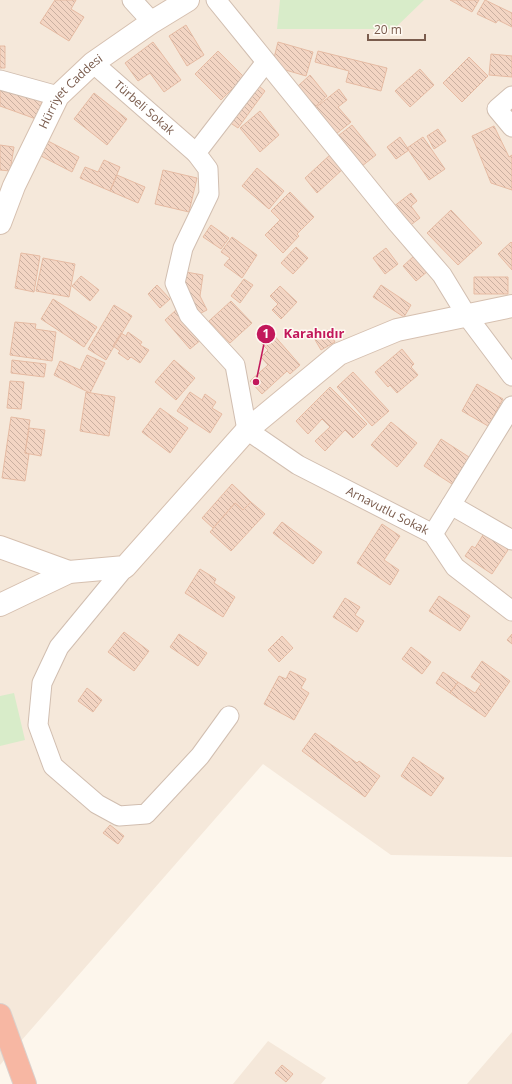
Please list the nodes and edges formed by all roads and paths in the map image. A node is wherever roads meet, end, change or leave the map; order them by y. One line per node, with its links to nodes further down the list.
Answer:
1 (132, 0): 5 (street)
2 (151, 0): 5 (street)
3 (188, 0): 5 (street, Hürriyet Caddesi)
4 (216, 0): 6 (street)
5 (152, 22): 7 (street, Hürriyet Caddesi)
6 (266, 62): 12 (street); 15 (street)
7 (93, 63): 9 (street, Hürriyet Caddesi); 12 (street, Türbeli Sokak)
8 (0, 80): 9 (street)
9 (58, 96): 13 (street, Hürriyet Caddesi)
10 (512, 96): 11 (street)
11 (512, 127)
12 (196, 153): 18 (street, Türbeli Sokak)
13 (0, 222)
14 (512, 306): 15 (street)
15 (467, 316): 16 (street); 18 (street)
16 (512, 376)
17 (512, 406): 19 (street)
18 (247, 430): 20 (street, Arnavutlu Sokak); 23 (street)
19 (451, 505): 20 (street); 21 (street)
20 (433, 534): 26 (street, Arnavutlu Sokak)
21 (512, 540)
22 (0, 548): 24 (street)
23 (125, 566): 24 (street); 27 (street)
24 (69, 572): 25 (street)
25 (0, 605)
26 (512, 611)
27 (229, 716)
28 (1, 1019): 29 (highway); 30 (highway)
29 (17, 1084)
30 (25, 1084)

